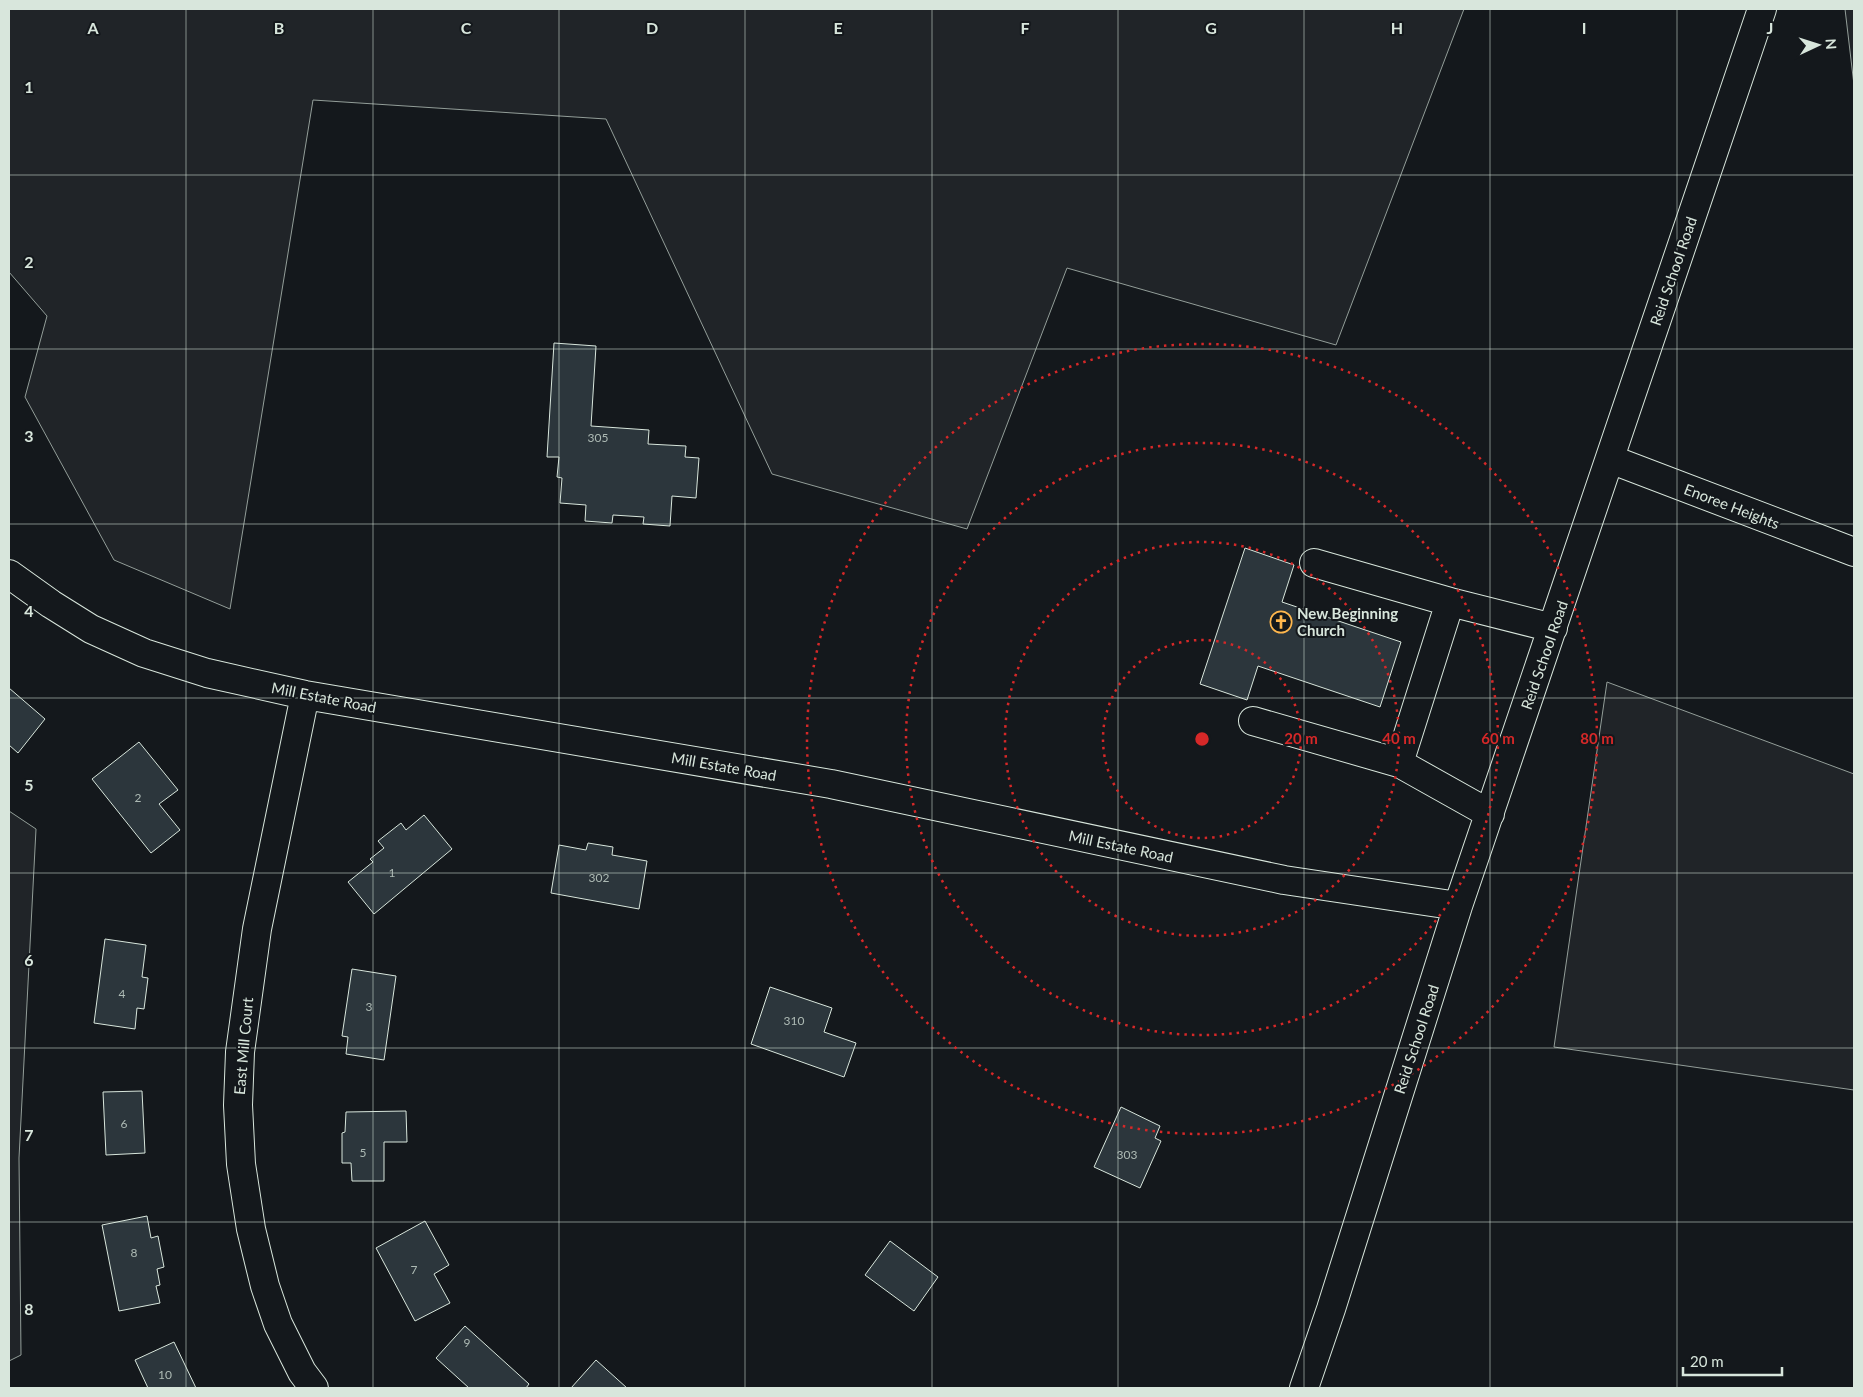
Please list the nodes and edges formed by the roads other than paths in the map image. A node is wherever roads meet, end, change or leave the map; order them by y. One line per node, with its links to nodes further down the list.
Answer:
1 (1762, 9): 2 (street, Reid School Road)
2 (1610, 459): 3 (street, Enoree Heights); 7 (street, Reid School Road)
3 (1854, 552)
4 (1314, 563): 6 (street)
5 (9, 574): 8 (street, Mill Estate Road)
6 (1450, 602): 7 (street); 10 (street)
7 (1553, 628): 11 (street, Reid School Road)
8 (306, 695): 12 (street, Mill Estate Road); 13 (street, East Mill Court)
9 (1253, 720): 10 (street)
10 (1399, 763): 11 (street)
11 (1490, 814): 12 (street, Reid School Road)
12 (1458, 906): 14 (street, Reid School Road)
13 (314, 1388)
14 (1304, 1388)

